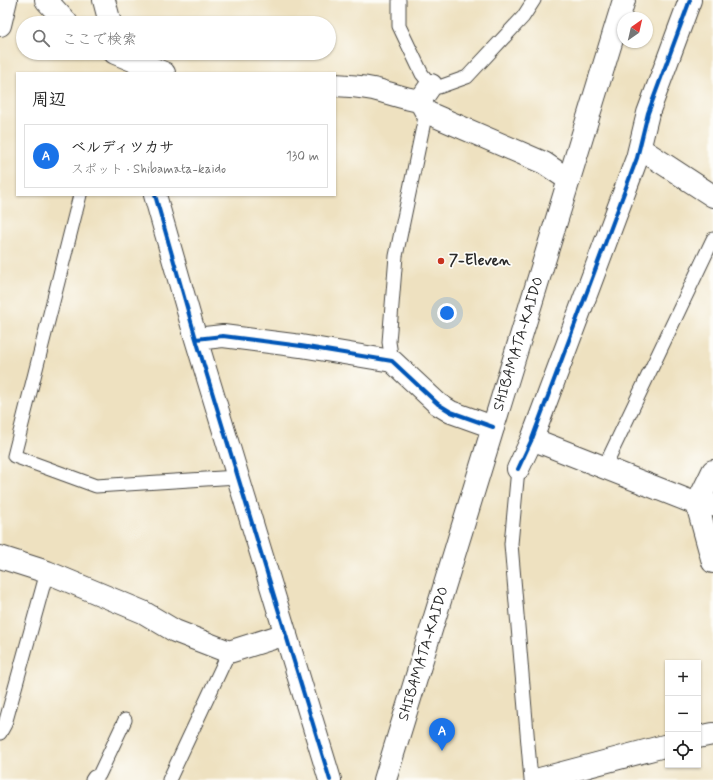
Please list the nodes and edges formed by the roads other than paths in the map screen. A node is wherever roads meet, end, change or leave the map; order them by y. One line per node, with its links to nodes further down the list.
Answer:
1 (6, 0): 10 (street)
2 (46, 0): 8 (street)
3 (104, 0): 9 (street)
4 (399, 0): 14 (lane)
5 (534, 0): 14 (lane)
6 (624, 0): 16 (street, SHIBAMATA-KAIDO)
7 (690, 0): 15 (street)
8 (61, 16)
9 (108, 16)
10 (0, 25)
11 (125, 60): 12 (street)
12 (161, 72)
13 (336, 85): 14 (street)
14 (426, 100): 16 (street); 22 (lane)
15 (641, 149): 19 (street); 24 (street)
16 (569, 180): 23 (street, SHIBAMATA-KAIDO)
17 (80, 196): 28 (lane)
18 (155, 196): 21 (street)
19 (713, 196)
20 (713, 239): 25 (lane)
21 (196, 339): 22 (street); 28 (street)
22 (392, 361): 23 (street)
23 (493, 427): 43 (street, SHIBAMATA-KAIDO)
24 (532, 439): 25 (street); 26 (street)
25 (604, 468): 29 (street)
26 (518, 469): 44 (lane)
27 (713, 471): 29 (street)
28 (237, 477): 33 (street)
29 (705, 505): 31 (street)
30 (0, 557): 32 (street)
31 (713, 562)
32 (47, 572): 34 (street); 36 (lane)
33 (286, 634): 34 (street); 42 (street)
34 (229, 652): 41 (lane)
35 (125, 720): 40 (lane)
36 (0, 733)
37 (713, 734): 38 (street)
38 (701, 737)
39 (665, 746): 45 (street)
40 (100, 778)
41 (169, 780)
42 (330, 780)
43 (385, 780)
44 (531, 780)
45 (536, 780)

